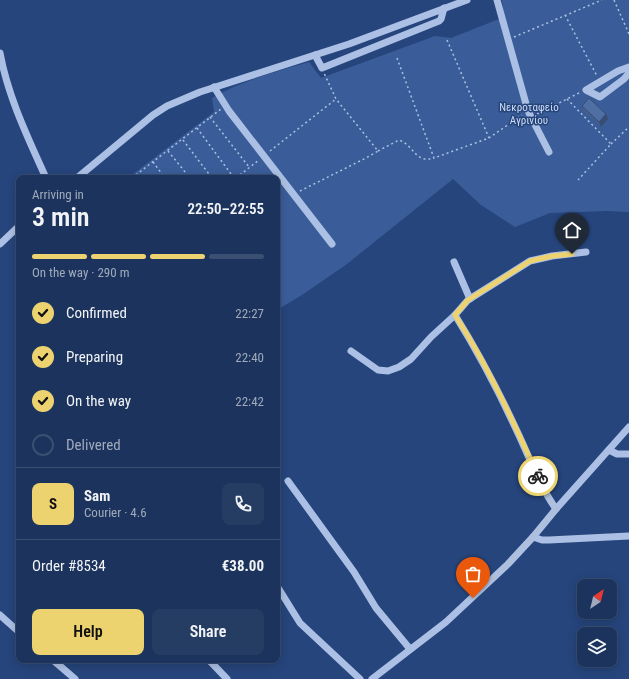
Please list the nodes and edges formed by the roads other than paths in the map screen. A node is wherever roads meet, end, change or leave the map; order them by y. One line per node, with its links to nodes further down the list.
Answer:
1 (467, 0): 3 (street)
2 (497, 0): 9 (street)
3 (444, 8): 5 (street); 5 (street)
4 (0, 53): 10 (street)
5 (315, 55): 8 (street)
6 (629, 67): 7 (street)
7 (629, 73)
8 (214, 87): 11 (street); 12 (street)
9 (549, 152)
10 (45, 175)
11 (81, 175)
12 (279, 175)
13 (280, 176): 16 (street)
14 (16, 229): 15 (street)
15 (0, 244)
16 (332, 244)
17 (586, 252): 19 (street)
18 (454, 262): 19 (street)
19 (470, 299): 20 (street)
20 (455, 315): 21 (street); 26 (street)
21 (351, 351)
22 (629, 427): 23 (street)
23 (608, 450): 24 (street); 26 (street)
24 (629, 454)
25 (288, 480): 32 (street)
26 (556, 509): 28 (street)
27 (629, 536): 28 (street)
28 (533, 537): 32 (street)
29 (280, 591): 37 (street)
30 (0, 615): 31 (street)
31 (16, 629)
32 (410, 649): 38 (street)
33 (57, 663): 35 (street)
34 (212, 663): 36 (street)
35 (76, 679)
36 (227, 679)
37 (360, 679)
38 (372, 679)

